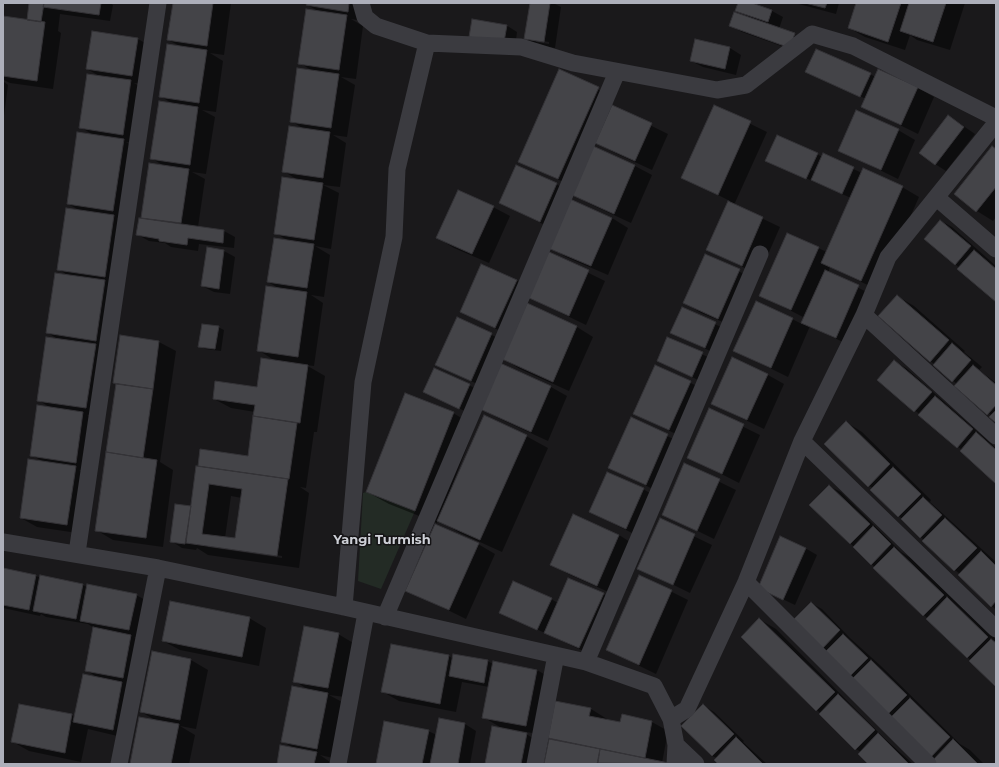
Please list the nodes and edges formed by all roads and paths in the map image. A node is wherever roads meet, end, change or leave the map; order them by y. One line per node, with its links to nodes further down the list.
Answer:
1 (158, 3): 14 (street)
2 (361, 3): 3 (street)
3 (427, 43): 4 (street); 17 (street)
4 (617, 72): 5 (street); 19 (street)
5 (996, 118)
6 (996, 123): 7 (street)
7 (937, 198): 8 (street); 10 (street)
8 (996, 249)
9 (760, 254): 22 (street)
10 (864, 315): 11 (street); 12 (street)
11 (996, 436)
12 (802, 441): 16 (street); 20 (street)
13 (3, 542): 14 (street)
14 (77, 553): 15 (street)
15 (158, 568): 17 (street); 25 (street)
16 (746, 582): 23 (street); 30 (street)
17 (344, 607): 18 (street)
18 (366, 613): 19 (street); 26 (street)
19 (385, 617): 21 (street)
20 (996, 628)
21 (556, 655): 22 (street); 27 (street)
22 (586, 662): 23 (street)
23 (671, 718): 24 (street)
24 (676, 744): 28 (street); 29 (street)
25 (119, 764)
26 (338, 764)
27 (535, 764)
28 (675, 764)
29 (696, 764)
30 (928, 764)

